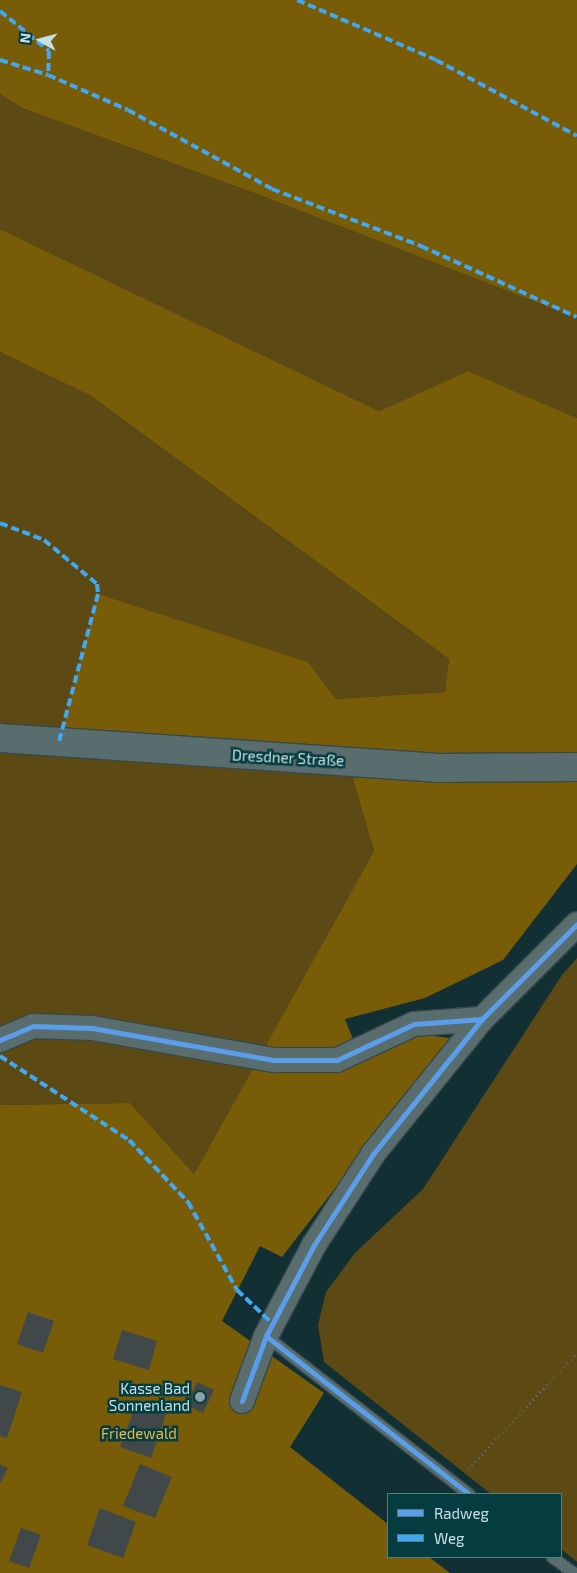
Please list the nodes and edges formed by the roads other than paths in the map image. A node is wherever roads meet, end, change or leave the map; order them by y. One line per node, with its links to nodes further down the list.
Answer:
1 (0, 738): 2 (main road, Dresdner Straße)
2 (577, 767)
3 (577, 924): 4 (street)
4 (482, 1019): 5 (street); 6 (street)
5 (0, 1040)
6 (266, 1336): 7 (street); 8 (lane)
7 (242, 1401)
8 (468, 1493)
9 (553, 1558): 10 (lane)
10 (574, 1573)

